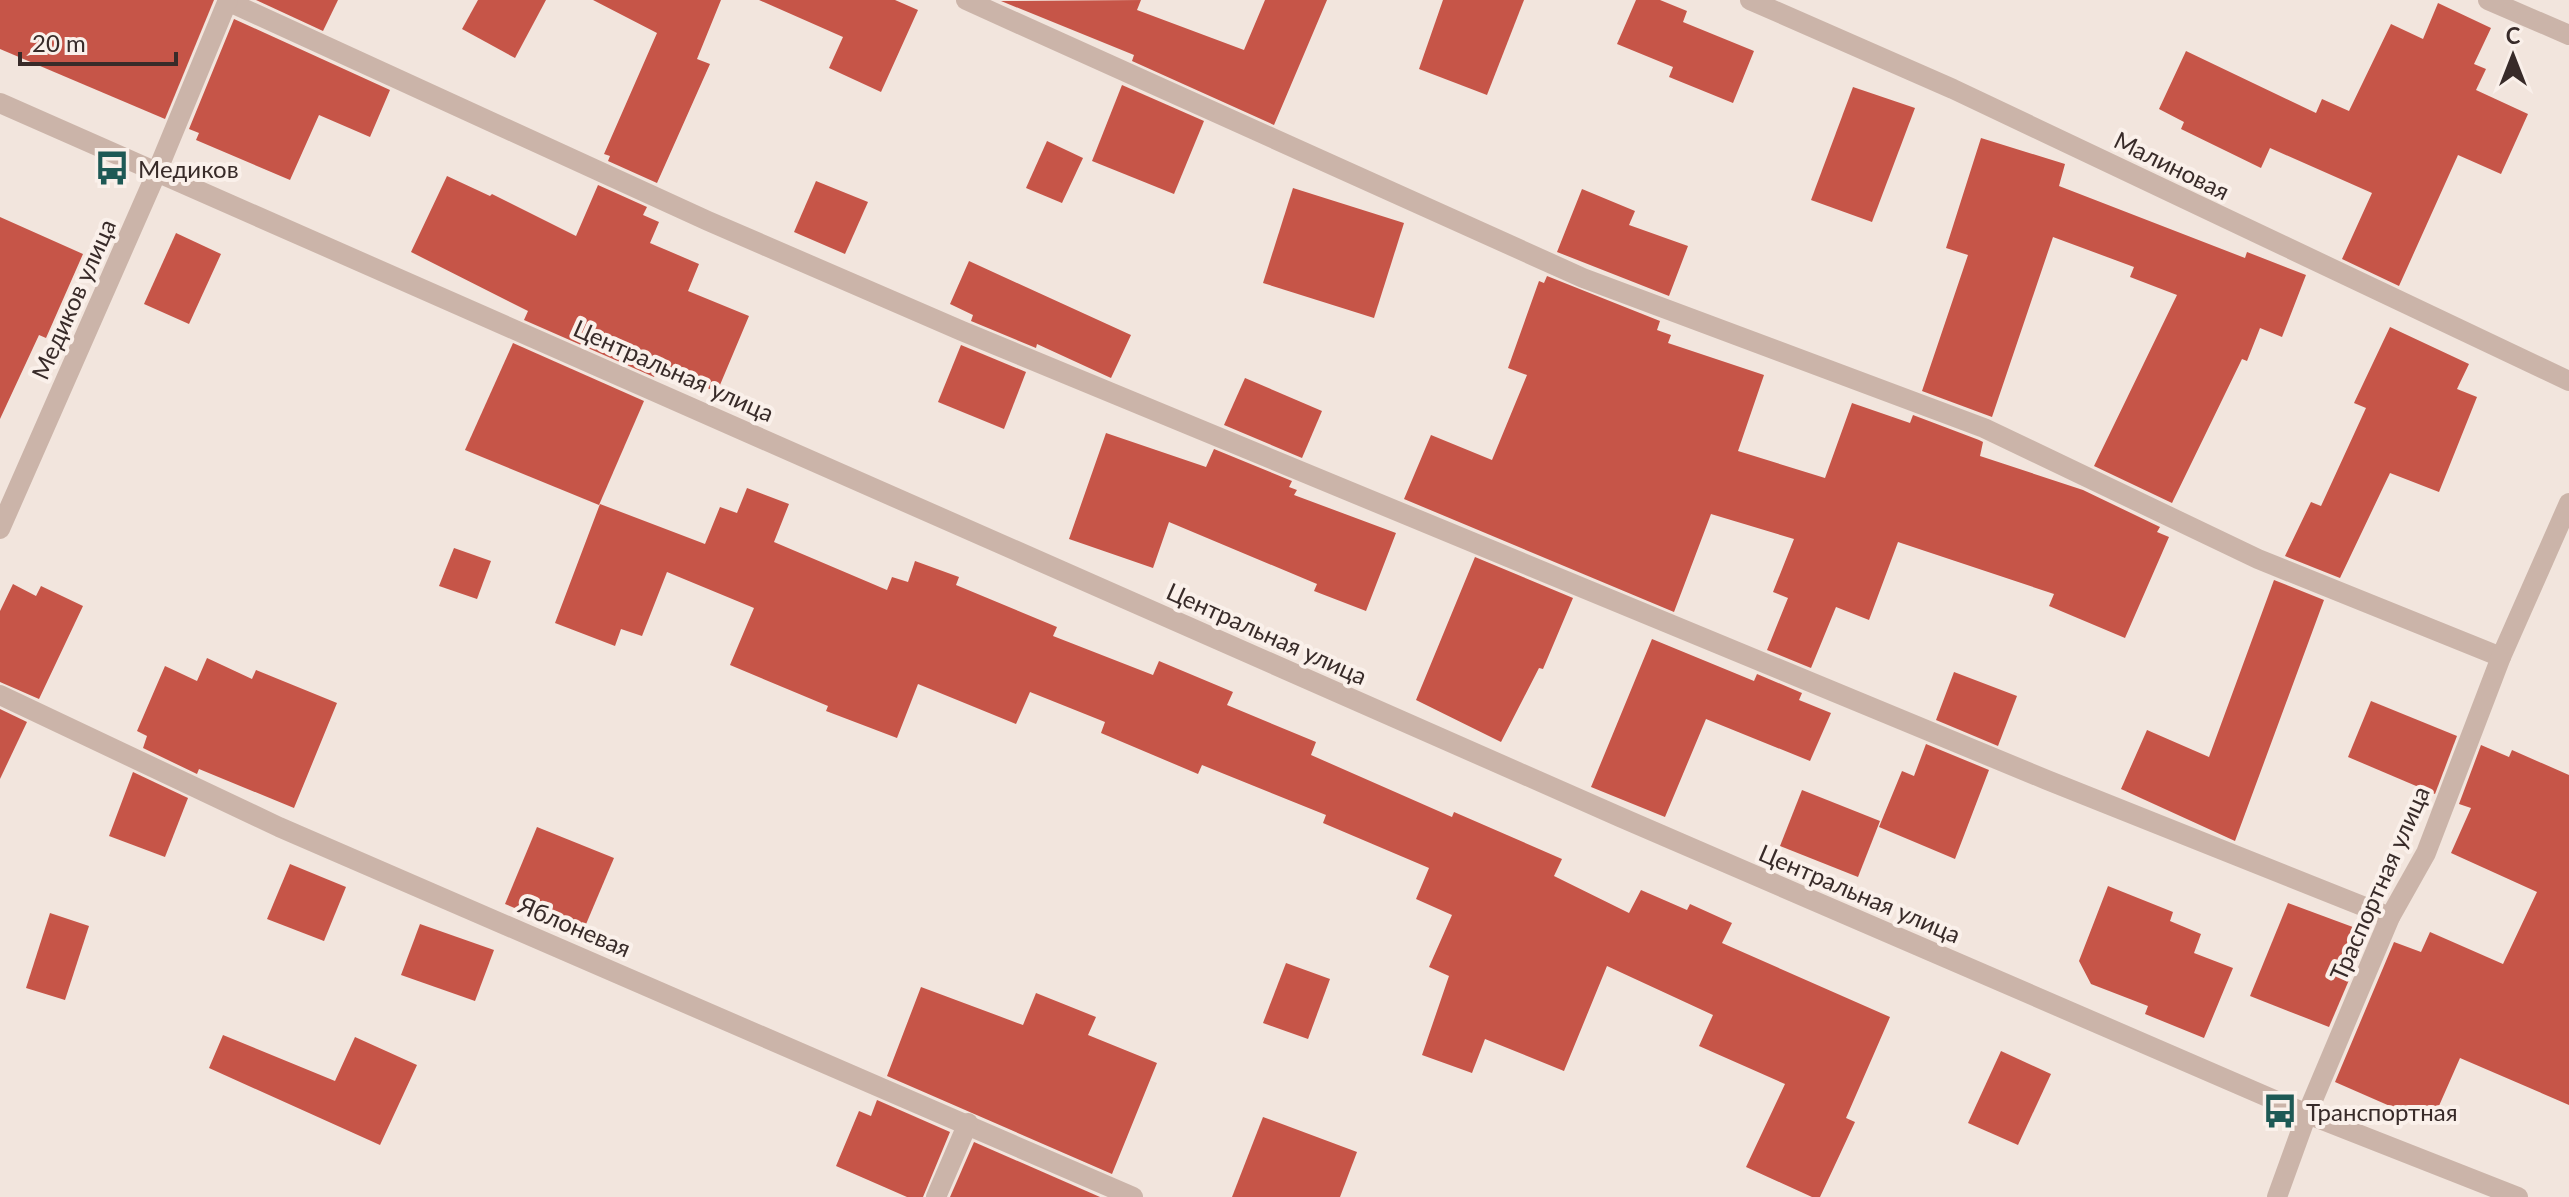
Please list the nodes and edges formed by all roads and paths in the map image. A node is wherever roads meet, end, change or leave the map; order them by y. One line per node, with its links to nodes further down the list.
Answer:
1 (227, 0): 7 (street, Медиков улица); 13 (street)
2 (966, 0): 11 (street)
3 (1750, 0): 8 (street, Малиновая)
4 (2488, 0): 5 (street)
5 (2569, 35)
6 (0, 103): 7 (street, Центральная улица)
7 (156, 174): 10 (street, Медиков улица); 14 (street, Центральная улица)
8 (2569, 381)
9 (2569, 503): 11 (street, Траспортная улица)
10 (0, 529)
11 (2501, 657): 13 (street, Траспортная улица)
12 (0, 695): 15 (street, Яблоневая)
13 (2390, 917): 14 (street, Траспортная улица)
14 (2307, 1114): 18 (street, Траспортная улица); 19 (street, Центральная улица)
15 (968, 1123): 16 (street); 17 (street, Яблоневая)
16 (936, 1197)
17 (1133, 1197)
18 (2277, 1197)
19 (2518, 1197)

